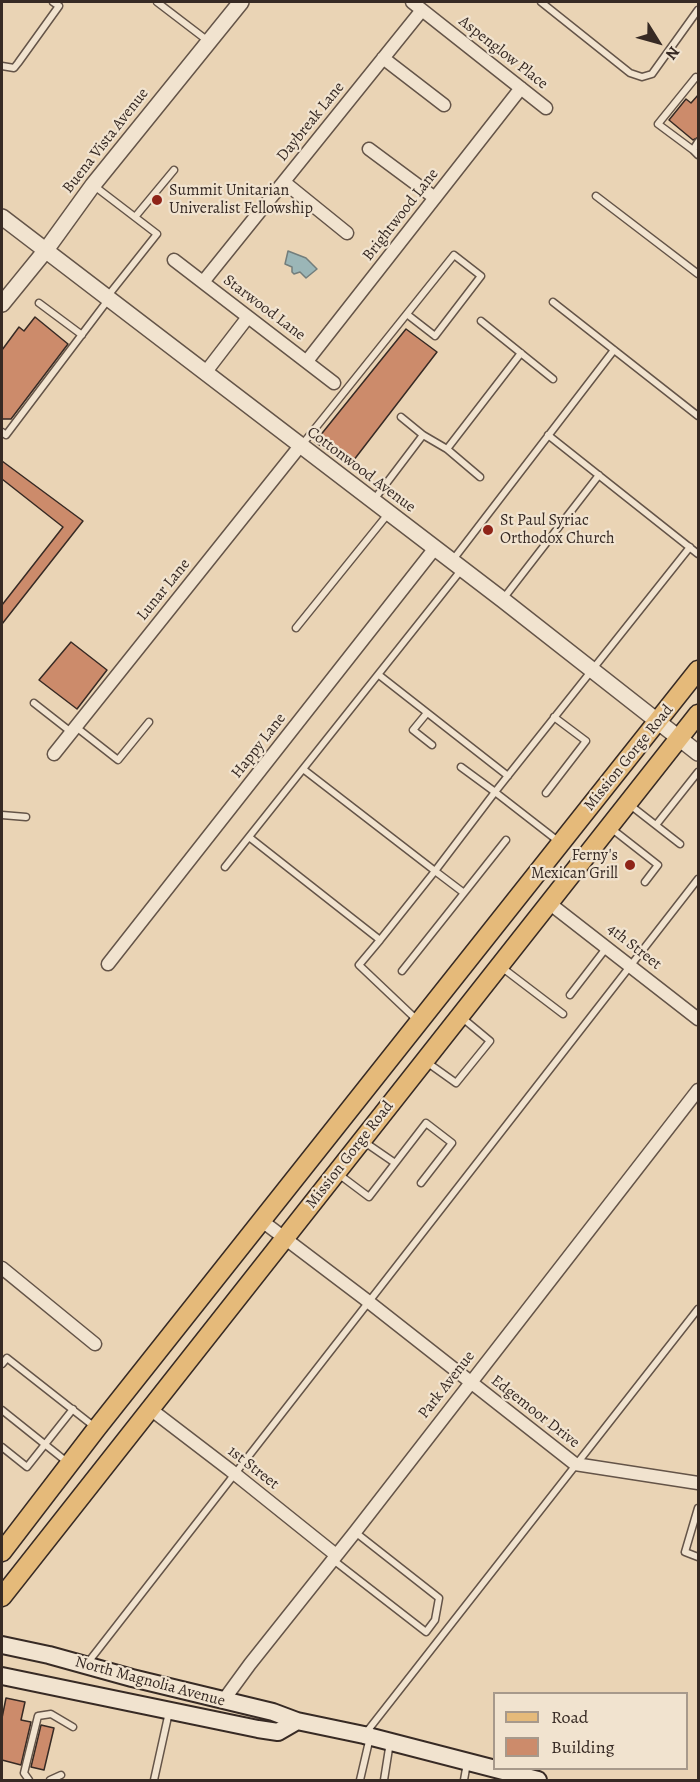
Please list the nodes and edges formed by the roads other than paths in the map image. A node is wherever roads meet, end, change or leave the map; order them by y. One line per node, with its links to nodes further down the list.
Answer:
1 (52, 2): 10 (lane)
2 (156, 2): 8 (lane)
3 (241, 2): 8 (street, Buena Vista Avenue)
4 (412, 2): 6 (street, Aspenglow Place)
5 (541, 2): 7 (lane)
6 (422, 10): 9 (street, Daybreak Lane); 12 (street, Aspenglow Place)
7 (699, 10)
8 (208, 42): 20 (street, Buena Vista Avenue)
9 (383, 58): 13 (street); 19 (street, Daybreak Lane)
10 (2, 66)
11 (699, 78): 17 (lane)
12 (521, 88): 14 (street, Aspenglow Place); 22 (street, Brightwood Lane)
13 (444, 105)
14 (546, 108)
15 (699, 142): 17 (lane)
16 (369, 148): 22 (street)
17 (696, 152)
18 (174, 170): 24 (lane)
19 (284, 182): 25 (street); 29 (street, Daybreak Lane)
20 (93, 185): 24 (lane); 26 (street, Buena Vista Avenue)
21 (596, 196): 28 (lane)
22 (435, 198): 40 (street, Brightwood Lane)
23 (2, 217): 26 (street, Cottonwood Avenue)
24 (135, 217): 30 (lane)
25 (346, 233)
26 (46, 250): 30 (street, Cottonwood Avenue); 33 (street, Buena Vista Avenue)
27 (174, 260): 29 (street, Starwood Lane)
28 (699, 274)
29 (203, 282): 35 (street, Starwood Lane)
30 (107, 299): 37 (lane); 41 (street, Cottonwood Avenue)
31 (553, 302): 38 (lane)
32 (39, 303): 37 (lane)
33 (2, 304)
34 (408, 315): 34 (lane); 49 (lane)
35 (248, 317): 40 (street, Starwood Lane); 41 (street)
36 (481, 321): 39 (lane)
37 (82, 335): 46 (lane)
38 (615, 350): 44 (lane); 48 (lane)
39 (521, 353): 42 (lane); 50 (lane)
40 (307, 361): 43 (street, Starwood Lane)
41 (205, 373): 49 (street, Cottonwood Avenue)
42 (553, 379)
43 (334, 382)
44 (699, 416)
45 (401, 417): 47 (lane)
46 (2, 432)
47 (423, 435): 50 (lane); 53 (lane)
48 (548, 435): 51 (lane); 58 (lane)
49 (300, 446): 53 (street, Cottonwood Avenue); 70 (street, Lunar Lane)
50 (447, 449): 52 (lane)
51 (599, 475): 55 (lane); 59 (lane)
52 (480, 477)
53 (373, 501): 54 (street, Cottonwood Avenue)
54 (389, 514): 56 (street, Cottonwood Avenue); 60 (lane)
55 (690, 547): 57 (lane); 61 (lane)
56 (435, 548): 58 (street, Cottonwood Avenue); 98 (street, Happy Lane)
57 (699, 554)
58 (457, 565): 59 (street, Cottonwood Avenue); 63 (lane)
59 (503, 600): 61 (street, Cottonwood Avenue)
60 (296, 628)
61 (593, 670): 67 (lane); 68 (street, Cottonwood Avenue)
62 (699, 670): 68 (main road, Mission Gorge Road)
63 (379, 675): 65 (lane); 76 (lane)
64 (34, 703): 70 (lane)
65 (427, 713): 72 (lane); 78 (lane)
66 (699, 714): 71 (main road, Mission Gorge Road)
67 (554, 717): 78 (lane); 80 (lane)
68 (658, 721): 71 (street, Cottonwood Avenue); 88 (main road, Mission Gorge Road)
69 (149, 722): 70 (lane)
70 (73, 730): 74 (street, Lunar Lane)
71 (679, 737): 73 (street, Cottonwood Avenue); 81 (main road, Mission Gorge Road)
72 (432, 745)
73 (699, 753)
74 (54, 754)
75 (461, 767): 79 (lane)
76 (303, 769): 86 (lane); 91 (lane)
77 (699, 772): 84 (lane)
78 (508, 776): 79 (lane)
79 (495, 792): 88 (lane); 91 (lane)
80 (546, 793)
81 (627, 803): 84 (lane); 85 (main road, Mission Gorge Road)
82 (2, 815): 83 (lane)
83 (26, 817)
84 (656, 825): 89 (lane)
85 (609, 827): 93 (lane); 95 (main road, Mission Gorge Road)
86 (249, 837): 90 (lane); 96 (lane)
87 (506, 840): 94 (lane)
88 (561, 843): 106 (main road, Mission Gorge Road)
89 (680, 844)
90 (225, 867)
91 (435, 871): 94 (lane); 96 (lane)
92 (699, 879): 99 (lane)
93 (645, 882)
94 (464, 893): 101 (lane)
95 (549, 903): 97 (street, 4th Street); 100 (main road, Mission Gorge Road)
96 (380, 940): 106 (lane)
97 (608, 947): 99 (street, 4th Street); 102 (lane)
98 (108, 964)
99 (630, 964): 105 (street, 4th Street); 116 (lane)
100 (500, 965): 103 (lane); 104 (main road, Mission Gorge Road)
101 (402, 971)
102 (570, 995)
103 (563, 1014)
104 (460, 1016): 107 (main road, Mission Gorge Road); 107 (lane)
105 (699, 1018)
106 (420, 1022): 113 (main road, Mission Gorge Road)
107 (425, 1060): 109 (main road, Mission Gorge Road)
108 (699, 1090): 120 (street, Park Avenue)
109 (362, 1140): 110 (lane); 111 (main road, Mission Gorge Road)
110 (394, 1164): 111 (lane); 112 (lane)
111 (337, 1173): 114 (main road, Mission Gorge Road)
112 (421, 1183)
113 (262, 1221): 114 (street, Edgemoor Drive); 124 (main road, Mission Gorge Road)
114 (285, 1239): 116 (street, Edgemoor Drive); 121 (main road, Mission Gorge Road)
115 (2, 1268): 118 (street)
116 (369, 1302): 120 (street, Edgemoor Drive); 129 (lane)
117 (699, 1309): 128 (lane)
118 (95, 1344)
119 (2, 1362): 122 (lane)
120 (471, 1382): 128 (street, Edgemoor Drive); 133 (street, Park Avenue)
121 (149, 1408): 129 (street, 1st Street); 137 (main road, Mission Gorge Road)
122 (73, 1409): 124 (lane); 125 (lane)
123 (2, 1410): 125 (lane)
124 (97, 1428): 127 (main road, Mission Gorge Road)
125 (45, 1444): 126 (lane); 127 (lane)
126 (2, 1447)
127 (69, 1464): 134 (main road, Mission Gorge Road)
128 (575, 1464): 130 (street, Edgemoor Drive); 145 (lane)
129 (235, 1474): 135 (street, 1st Street); 139 (lane)
130 (699, 1484)
131 (699, 1508): 132 (lane)
132 (697, 1520): 136 (lane)
133 (355, 1532): 135 (street, Park Avenue); 135 (lane)
134 (2, 1552)
135 (334, 1557): 141 (street, Park Avenue)
136 (699, 1557)
137 (2, 1597)
138 (2, 1645): 139 (main road, North Magnolia Avenue)
139 (86, 1665): 141 (main road, North Magnolia Avenue)
140 (2, 1676): 142 (main road, North Magnolia Avenue)
141 (223, 1701): 143 (main road, North Magnolia Avenue)
142 (169, 1711): 143 (main road, North Magnolia Avenue); 153 (lane)
143 (297, 1721): 145 (main road, North Magnolia Avenue)
144 (73, 1727): 151 (lane)
145 (367, 1736): 146 (main road, North Magnolia Avenue); 154 (lane)
146 (390, 1742): 147 (main road, North Magnolia Avenue); 155 (lane)
147 (467, 1762): 148 (main road, North Magnolia Avenue); 156 (lane)
148 (493, 1769)
149 (499, 1770): 157 (main road, North Magnolia Avenue)
150 (61, 1775): 152 (lane)
151 (29, 1780)
152 (50, 1780)
153 (154, 1780)
154 (360, 1780)
155 (384, 1780)
156 (464, 1780)
157 (538, 1780)

